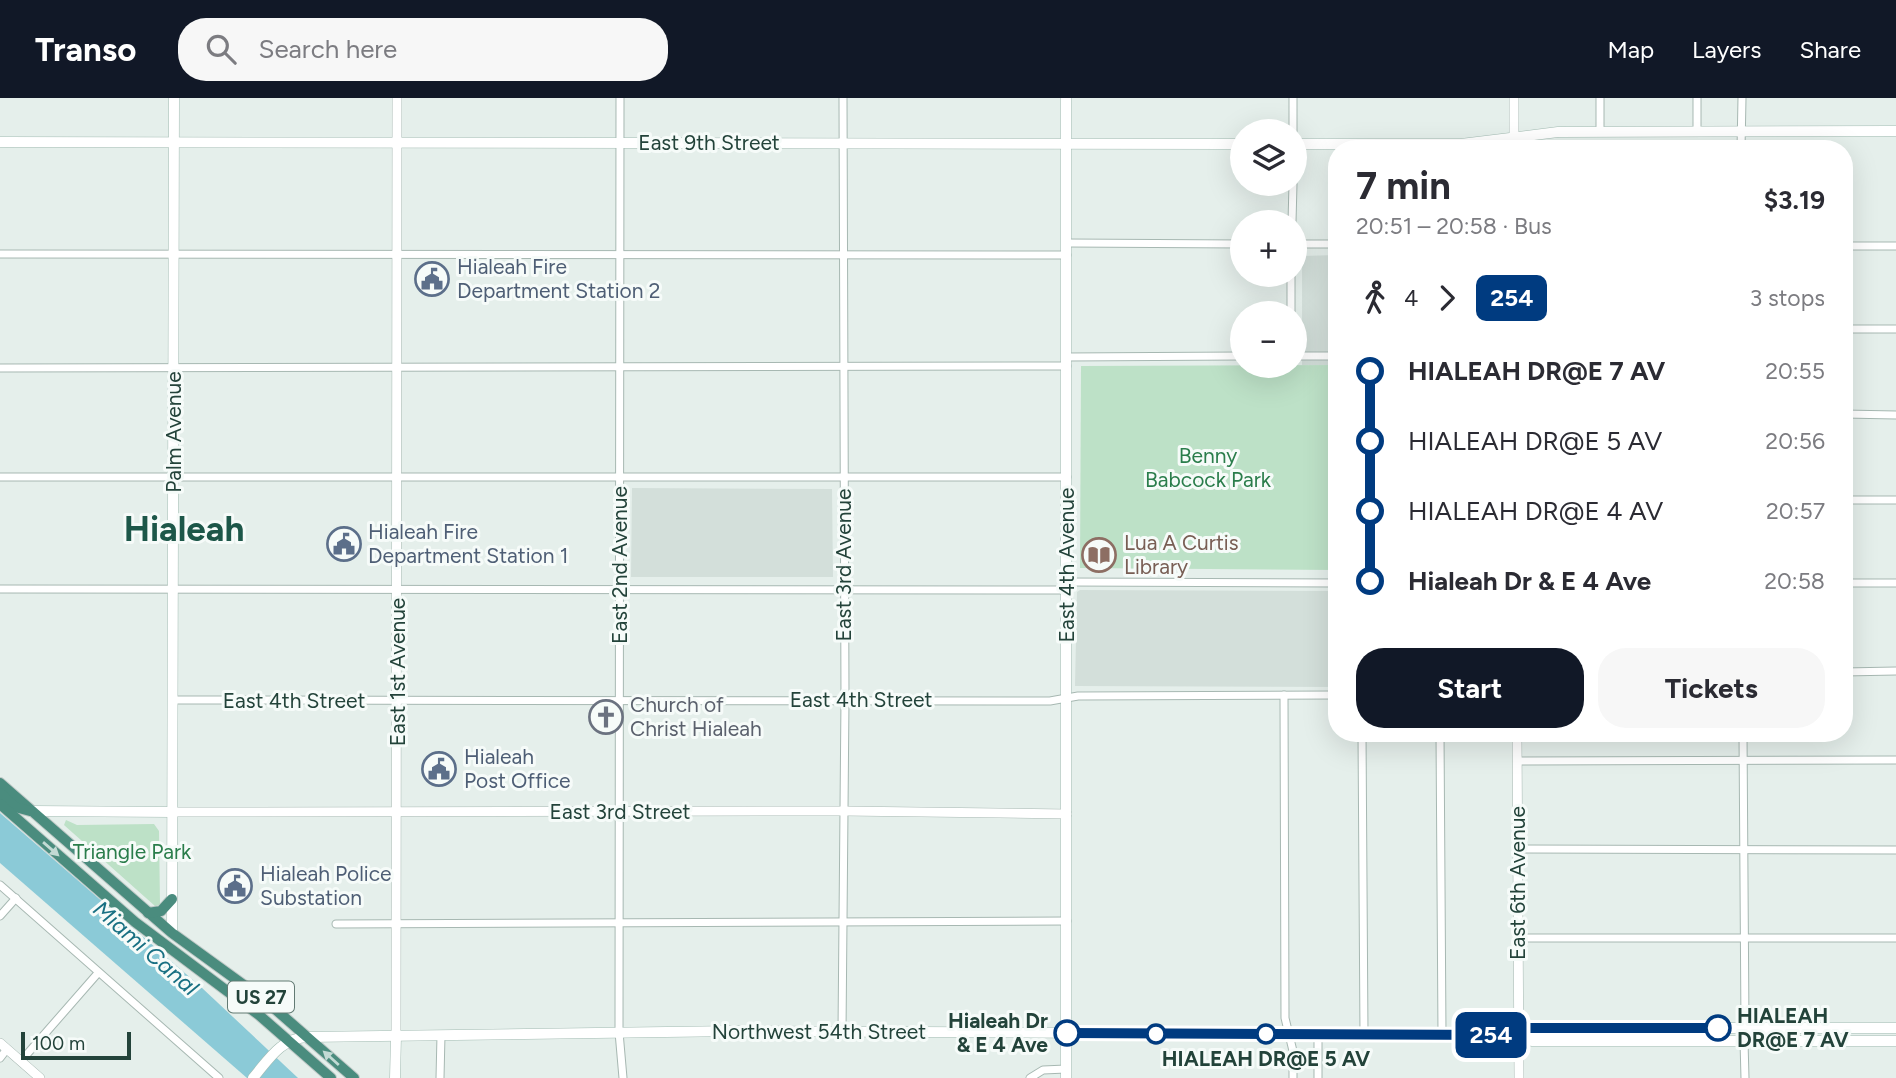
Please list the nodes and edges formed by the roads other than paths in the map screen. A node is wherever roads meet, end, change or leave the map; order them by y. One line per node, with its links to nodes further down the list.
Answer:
1 (174, 98): 20 (main road, Palm Avenue)
2 (397, 98): 21 (street, East 1st Avenue)
3 (621, 98): 22 (street, East 2nd Avenue)
4 (843, 98): 23 (street, East 3rd Avenue)
5 (1066, 98): 24 (main road, East 4th Avenue)
6 (1293, 98): 11 (street)
7 (1514, 98): 16 (street)
8 (1600, 98): 15 (street)
9 (1697, 98): 12 (street)
10 (1742, 98): 13 (street)
11 (1293, 119)
12 (1697, 131): 13 (main road); 15 (main road)
13 (1741, 131): 14 (main road); 18 (street)
14 (1896, 131)
15 (1600, 132): 16 (main road)
16 (1514, 137): 17 (main road)
17 (1486, 140)
18 (1741, 140)
19 (0, 142): 20 (main road, East 9th Street)
20 (175, 142): 21 (main road, East 9th Street); 35 (main road, Palm Avenue)
21 (397, 142): 22 (main road, East 9th Street); 36 (street, East 1st Avenue)
22 (620, 142): 23 (main road, East 9th Street); 37 (street, East 2nd Avenue)
23 (843, 143): 24 (main road, East 9th Street); 38 (street, East 3rd Avenue)
24 (1066, 144): 25 (main road, East 9th Street); 28 (main road, East 4th Avenue)
25 (1230, 144)
26 (1307, 144): 27 (main road)
27 (1328, 144)
28 (1066, 243): 29 (street); 39 (main road, East 4th Avenue)
29 (1230, 243)
30 (1307, 244): 31 (street)
31 (1328, 244)
32 (1853, 246): 33 (street)
33 (1896, 246)
34 (0, 254): 35 (street)
35 (174, 254): 36 (street); 49 (main road, Palm Avenue)
36 (398, 254): 37 (street); 46 (street, East 1st Avenue)
37 (620, 254): 38 (street); 47 (street, East 2nd Avenue)
38 (842, 255): 39 (street); 48 (street, East 3rd Avenue)
39 (1067, 255): 45 (main road, East 4th Avenue)
40 (1853, 329): 41 (street)
41 (1896, 329)
42 (1230, 356): 45 (street)
43 (1307, 356): 44 (street)
44 (1328, 356)
45 (1067, 361): 48 (street); 56 (main road, East 4th Avenue)
46 (397, 366): 47 (street); 49 (street); 55 (street, East 1st Avenue)
47 (621, 366): 48 (street); 57 (street, East 2nd Avenue)
48 (843, 366): 58 (street, East 3rd Avenue)
49 (174, 367): 50 (street); 54 (main road, Palm Avenue)
50 (0, 368)
51 (1853, 414): 52 (street)
52 (1896, 415)
53 (0, 477): 54 (street)
54 (174, 477): 55 (street); 65 (main road, Palm Avenue)
55 (397, 477): 57 (street); 66 (street, East 1st Avenue)
56 (1067, 477): 58 (street); 64 (main road, East 4th Avenue)
57 (620, 478): 58 (street); 67 (street, East 2nd Avenue)
58 (844, 478): 69 (street, East 3rd Avenue)
59 (1853, 500): 60 (street)
60 (1896, 500)
61 (1328, 583): 64 (street)
62 (1853, 583): 63 (street)
63 (1896, 583)
64 (1066, 586): 69 (street); 75 (main road, East 4th Avenue)
65 (174, 588): 66 (street); 68 (street); 76 (main road, Palm Avenue)
66 (398, 588): 67 (street); 77 (street, East 1st Avenue)
67 (620, 588): 69 (street); 78 (street, East 2nd Avenue)
68 (0, 589)
69 (844, 589): 74 (street, East 3rd Avenue)
70 (1896, 671): 71 (street)
71 (1853, 672)
72 (1284, 695): 73 (street, East 4th Street); 75 (street, East 4th Street); 120 (street)
73 (1328, 695)
74 (845, 699): 75 (street, East 4th Street); 78 (street, East 4th Street); 91 (street, East 3rd Avenue)
75 (1067, 699): 94 (main road, East 4th Avenue)
76 (174, 701): 77 (street, East 4th Street); 92 (main road, Palm Avenue)
77 (398, 701): 78 (street, East 4th Street); 90 (street, East 1st Avenue)
78 (620, 702): 93 (street, East 2nd Avenue)
79 (1363, 742): 122 (street)
80 (1440, 742): 124 (street)
81 (1517, 742): 85 (street, East 6th Avenue)
82 (1744, 742): 83 (street)
83 (1744, 760): 84 (street); 85 (street); 96 (street)
84 (1896, 760)
85 (1517, 761): 95 (street, East 6th Avenue)
86 (0, 783): 89 (highway, US 27)
87 (0, 793): 89 (highway)
88 (0, 804): 112 (highway, US 27, one-way to 112)
89 (32, 811): 92 (main road); 101 (highway, US 27)
90 (396, 811): 92 (street, East 3rd Street); 93 (street, East 3rd Street); 106 (street, East 1st Avenue)
91 (844, 811): 93 (street, East 3rd Street); 94 (street, East 3rd Street); 104 (street, East 3rd Avenue)
92 (173, 812): 100 (main road, Palm Avenue)
93 (620, 812): 105 (street, East 2nd Avenue)
94 (1067, 814): 103 (main road, East 4th Avenue)
95 (1518, 849): 96 (street); 110 (street, East 6th Avenue)
96 (1744, 849): 97 (street); 109 (street)
97 (1896, 850)
98 (0, 885): 99 (street)
99 (16, 898): 102 (street); 113 (street)
100 (172, 899): 101 (highway); 108 (main road, Palm Avenue)
101 (148, 913): 108 (highway, US 27)
102 (0, 916)
103 (1067, 921): 104 (street); 118 (main road, East 4th Avenue)
104 (841, 922): 105 (street); 117 (street, East 3rd Avenue)
105 (620, 923): 106 (street); 116 (street, East 2nd Avenue)
106 (396, 924): 107 (street); 125 (street, East 1st Avenue)
107 (336, 925)
108 (172, 933): 112 (highway); 126 (highway, US 27)
109 (1745, 937): 110 (street); 111 (street); 114 (street)
110 (1518, 938): 119 (street, East 6th Avenue)
111 (1896, 938)
112 (178, 957): 127 (highway, US 27)
113 (98, 973): 133 (street); 136 (street)
114 (1745, 1028): 115 (main road, Northwest 54th Street); 119 (main road, Northwest 54th Street); 128 (main road)
115 (1896, 1028)
116 (620, 1032): 117 (main road, Northwest 54th Street); 123 (main road, Northwest 54th Street); 142 (street, East 2nd Avenue)
117 (842, 1032): 118 (main road, Northwest 54th Street)
118 (1066, 1032): 120 (main road, Northwest 54th Street); 134 (main road, East 4th Avenue)
119 (1518, 1032): 124 (main road, Northwest 54th Street); 128 (main road, Northwest 54th Street); 146 (street, East 6th Avenue)
120 (1288, 1034): 121 (main road, Northwest 54th Street); 144 (street)
121 (1318, 1034): 122 (main road, Northwest 54th Street); 145 (street)
122 (1364, 1034): 124 (main road, Northwest 54th Street)
123 (441, 1035): 125 (main road, Northwest 54th Street); 141 (street)
124 (1442, 1035)
125 (396, 1036): 126 (main road, Northwest 54th Street); 140 (main road)
126 (308, 1037): 127 (main road, Northwest 54th Street); 139 (highway, US 27, one-way to 126)
127 (288, 1040): 137 (main road); 138 (highway, US 27)
128 (1653, 1041): 129 (main road, Northwest 54th Street)
129 (1744, 1041): 130 (main road, Northwest 54th Street); 147 (street)
130 (1896, 1041)
131 (4, 1046): 132 (street); 133 (street)
132 (0, 1058)
133 (21, 1061): 135 (street)
134 (1066, 1074): 143 (street)
135 (40, 1078)
136 (219, 1078)
137 (253, 1078)
138 (331, 1078)
139 (354, 1078)
140 (394, 1078)
141 (440, 1078)
142 (623, 1078)
143 (1030, 1078)
144 (1293, 1078)
145 (1318, 1078)
146 (1519, 1078)
147 (1745, 1078)

